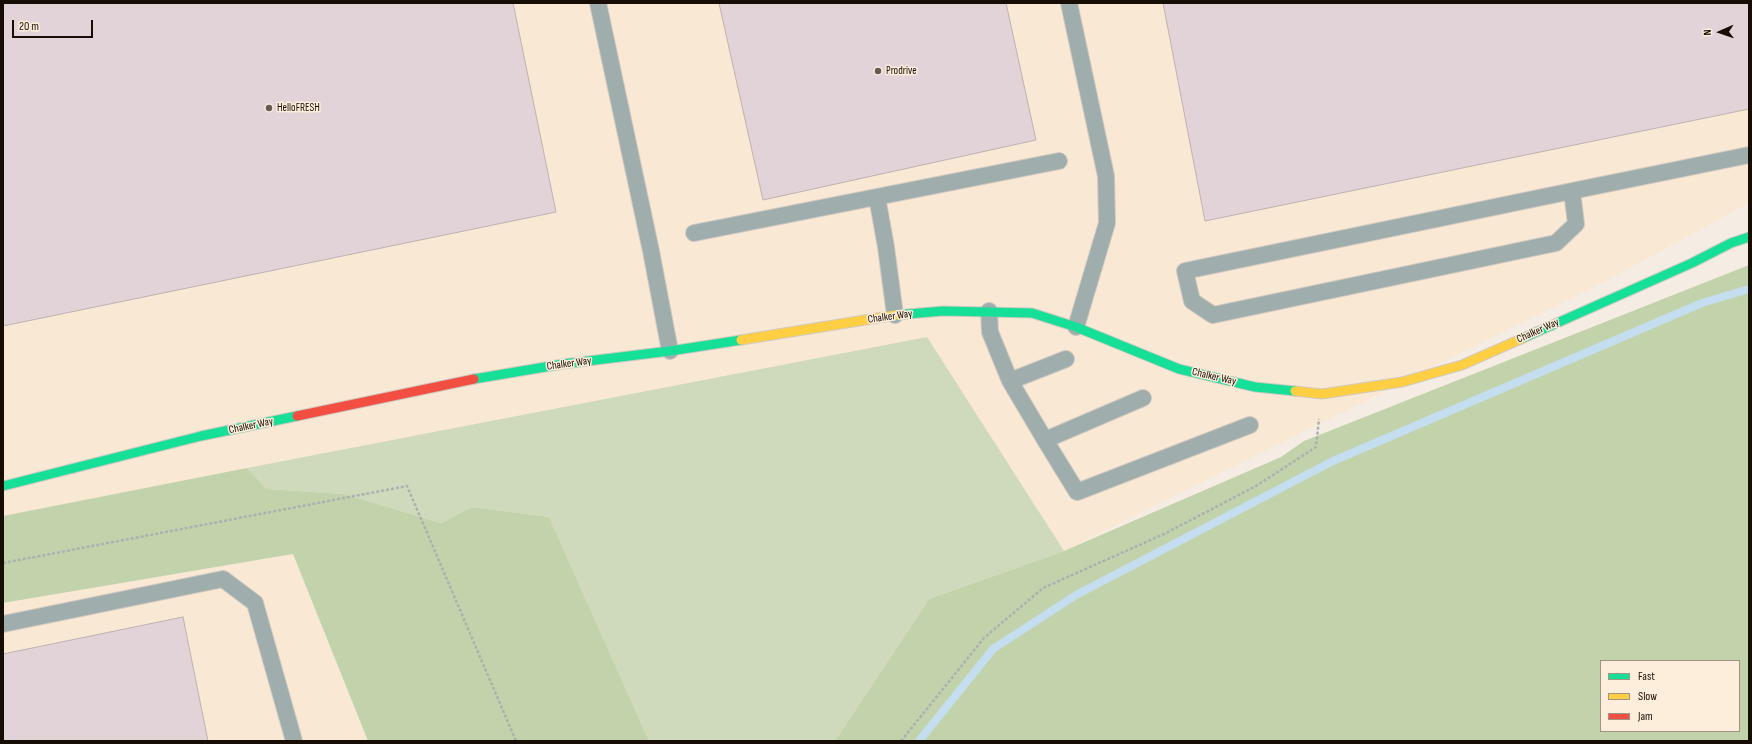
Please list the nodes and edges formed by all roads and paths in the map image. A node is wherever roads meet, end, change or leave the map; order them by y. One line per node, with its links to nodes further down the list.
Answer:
1 (598, 3): 12 (lane)
2 (1068, 3): 11 (lane)
3 (1749, 155): 5 (lane)
4 (1060, 161): 6 (lane)
5 (1572, 191): 5 (lane)
6 (877, 197): 7 (lane); 10 (lane)
7 (694, 233)
8 (1749, 237): 15 (street, Chalker Way)
9 (989, 311): 10 (street, Chalker Way); 11 (street, Chalker Way); 14 (lane)
10 (895, 315): 12 (street, Chalker Way)
11 (1076, 327): 15 (street, Chalker Way)
12 (670, 351): 19 (street, Chalker Way)
13 (1066, 359): 14 (lane)
14 (1010, 382): 18 (lane)
15 (1322, 394): 24 (path)
16 (1143, 398): 18 (lane)
17 (1250, 425): 18 (lane)
18 (1045, 440)
19 (3, 486)
20 (3, 563): 23 (path)
21 (3, 624): 22 (lane)
22 (294, 741)
23 (516, 741)
24 (901, 741)

